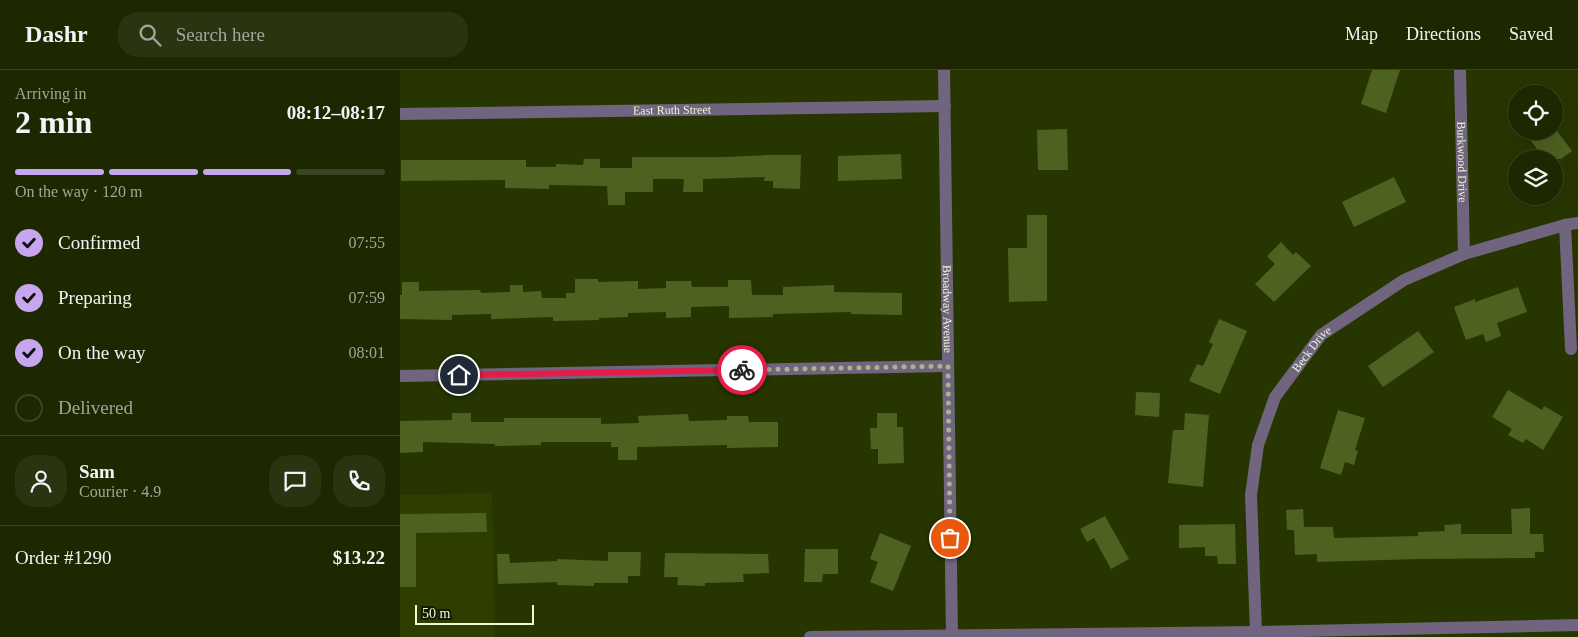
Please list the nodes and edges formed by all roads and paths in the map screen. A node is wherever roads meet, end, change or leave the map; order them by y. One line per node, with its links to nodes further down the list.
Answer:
1 (944, 70): 3 (street, Broadway Avenue)
2 (1460, 70): 6 (street, Burkwood Drive)
3 (945, 106): 4 (street, East Ruth Street); 8 (street, Broadway Avenue)
4 (400, 114)
5 (1572, 224): 6 (street, Beck Drive); 7 (street)
6 (1464, 254): 11 (street, Beck Drive)
7 (1571, 349)
8 (948, 366): 9 (street); 13 (street, Broadway Avenue)
9 (400, 376)
10 (1578, 625): 11 (street)
11 (1256, 632): 12 (street)
12 (1222, 635): 13 (street)
13 (952, 636): 14 (street)
14 (810, 637)

